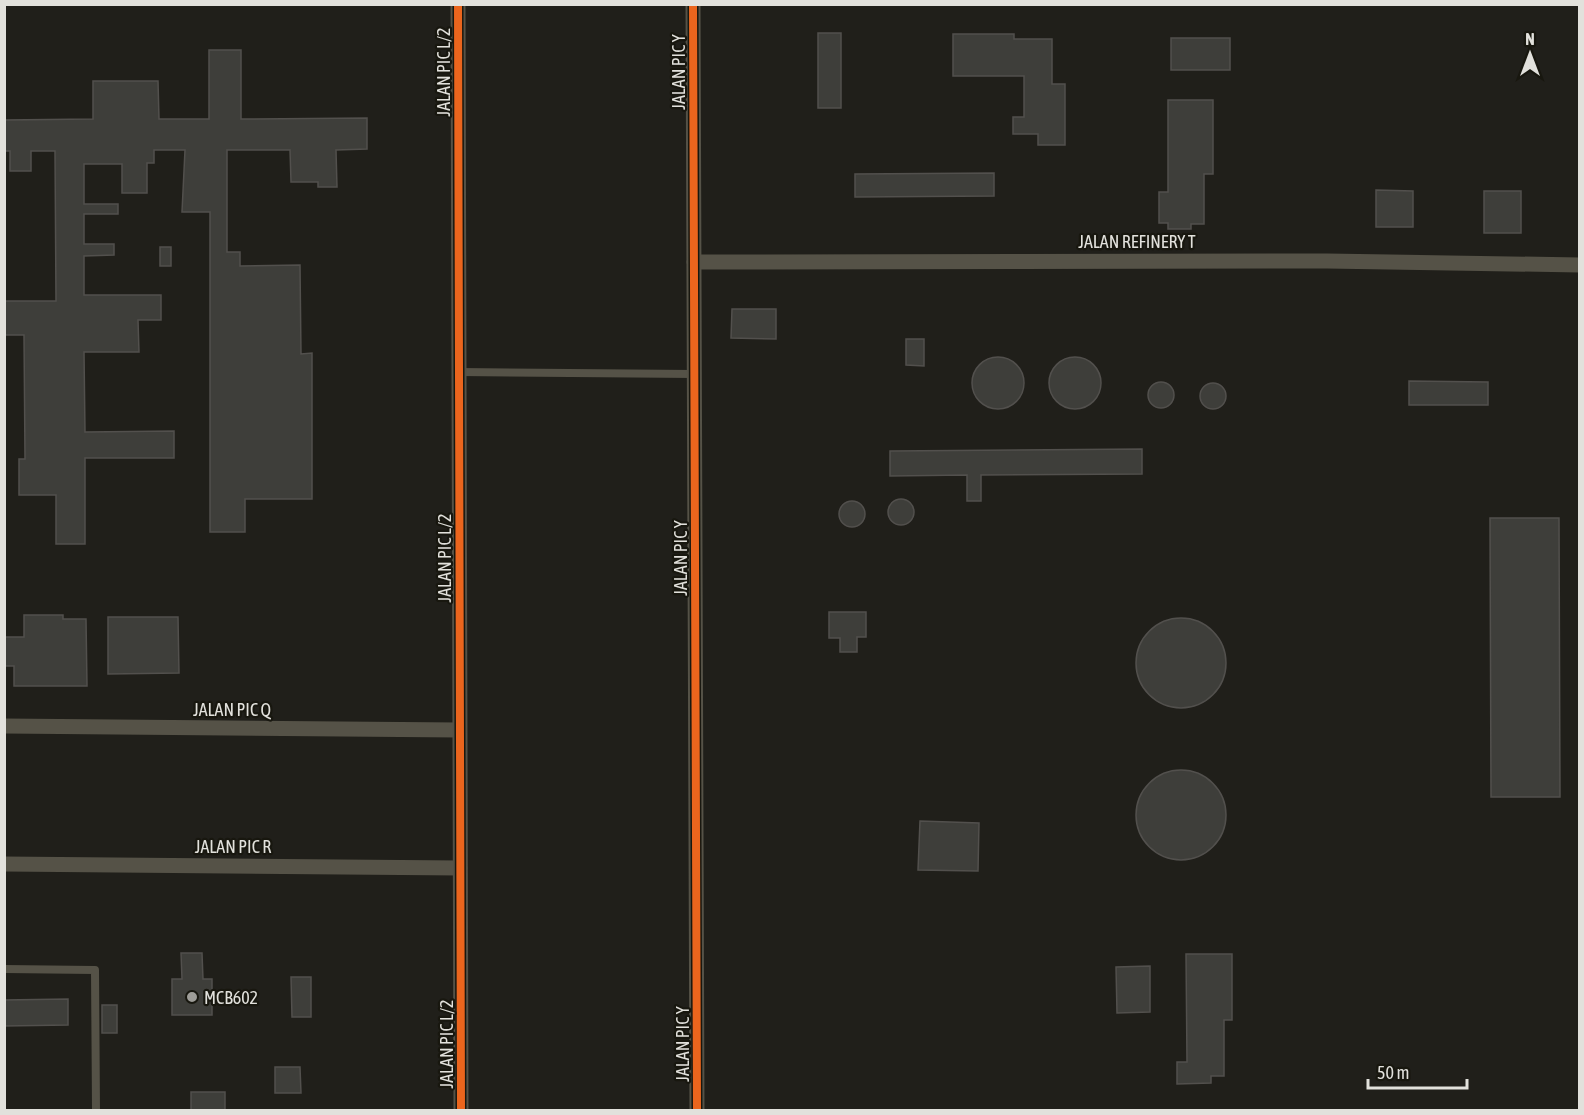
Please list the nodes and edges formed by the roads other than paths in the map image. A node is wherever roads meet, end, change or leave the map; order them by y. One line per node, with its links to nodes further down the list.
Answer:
1 (458, 4): 5 (street, JALAN PIC L/2)
2 (693, 4): 3 (street, JALAN PIC Y)
3 (694, 262): 4 (street, JALAN REFINERY T); 6 (street, JALAN PIC Y)
4 (1580, 265)
5 (459, 372): 6 (lane); 8 (street, JALAN PIC L/2)
6 (694, 374): 14 (street, JALAN PIC Y)
7 (4, 726): 8 (street, JALAN PIC Q)
8 (459, 730): 10 (street, JALAN PIC L/2)
9 (4, 864): 10 (street, JALAN PIC R)
10 (460, 868): 13 (street, JALAN PIC L/2)
11 (4, 969): 12 (lane)
12 (96, 1110)
13 (461, 1110)
14 (697, 1110)

